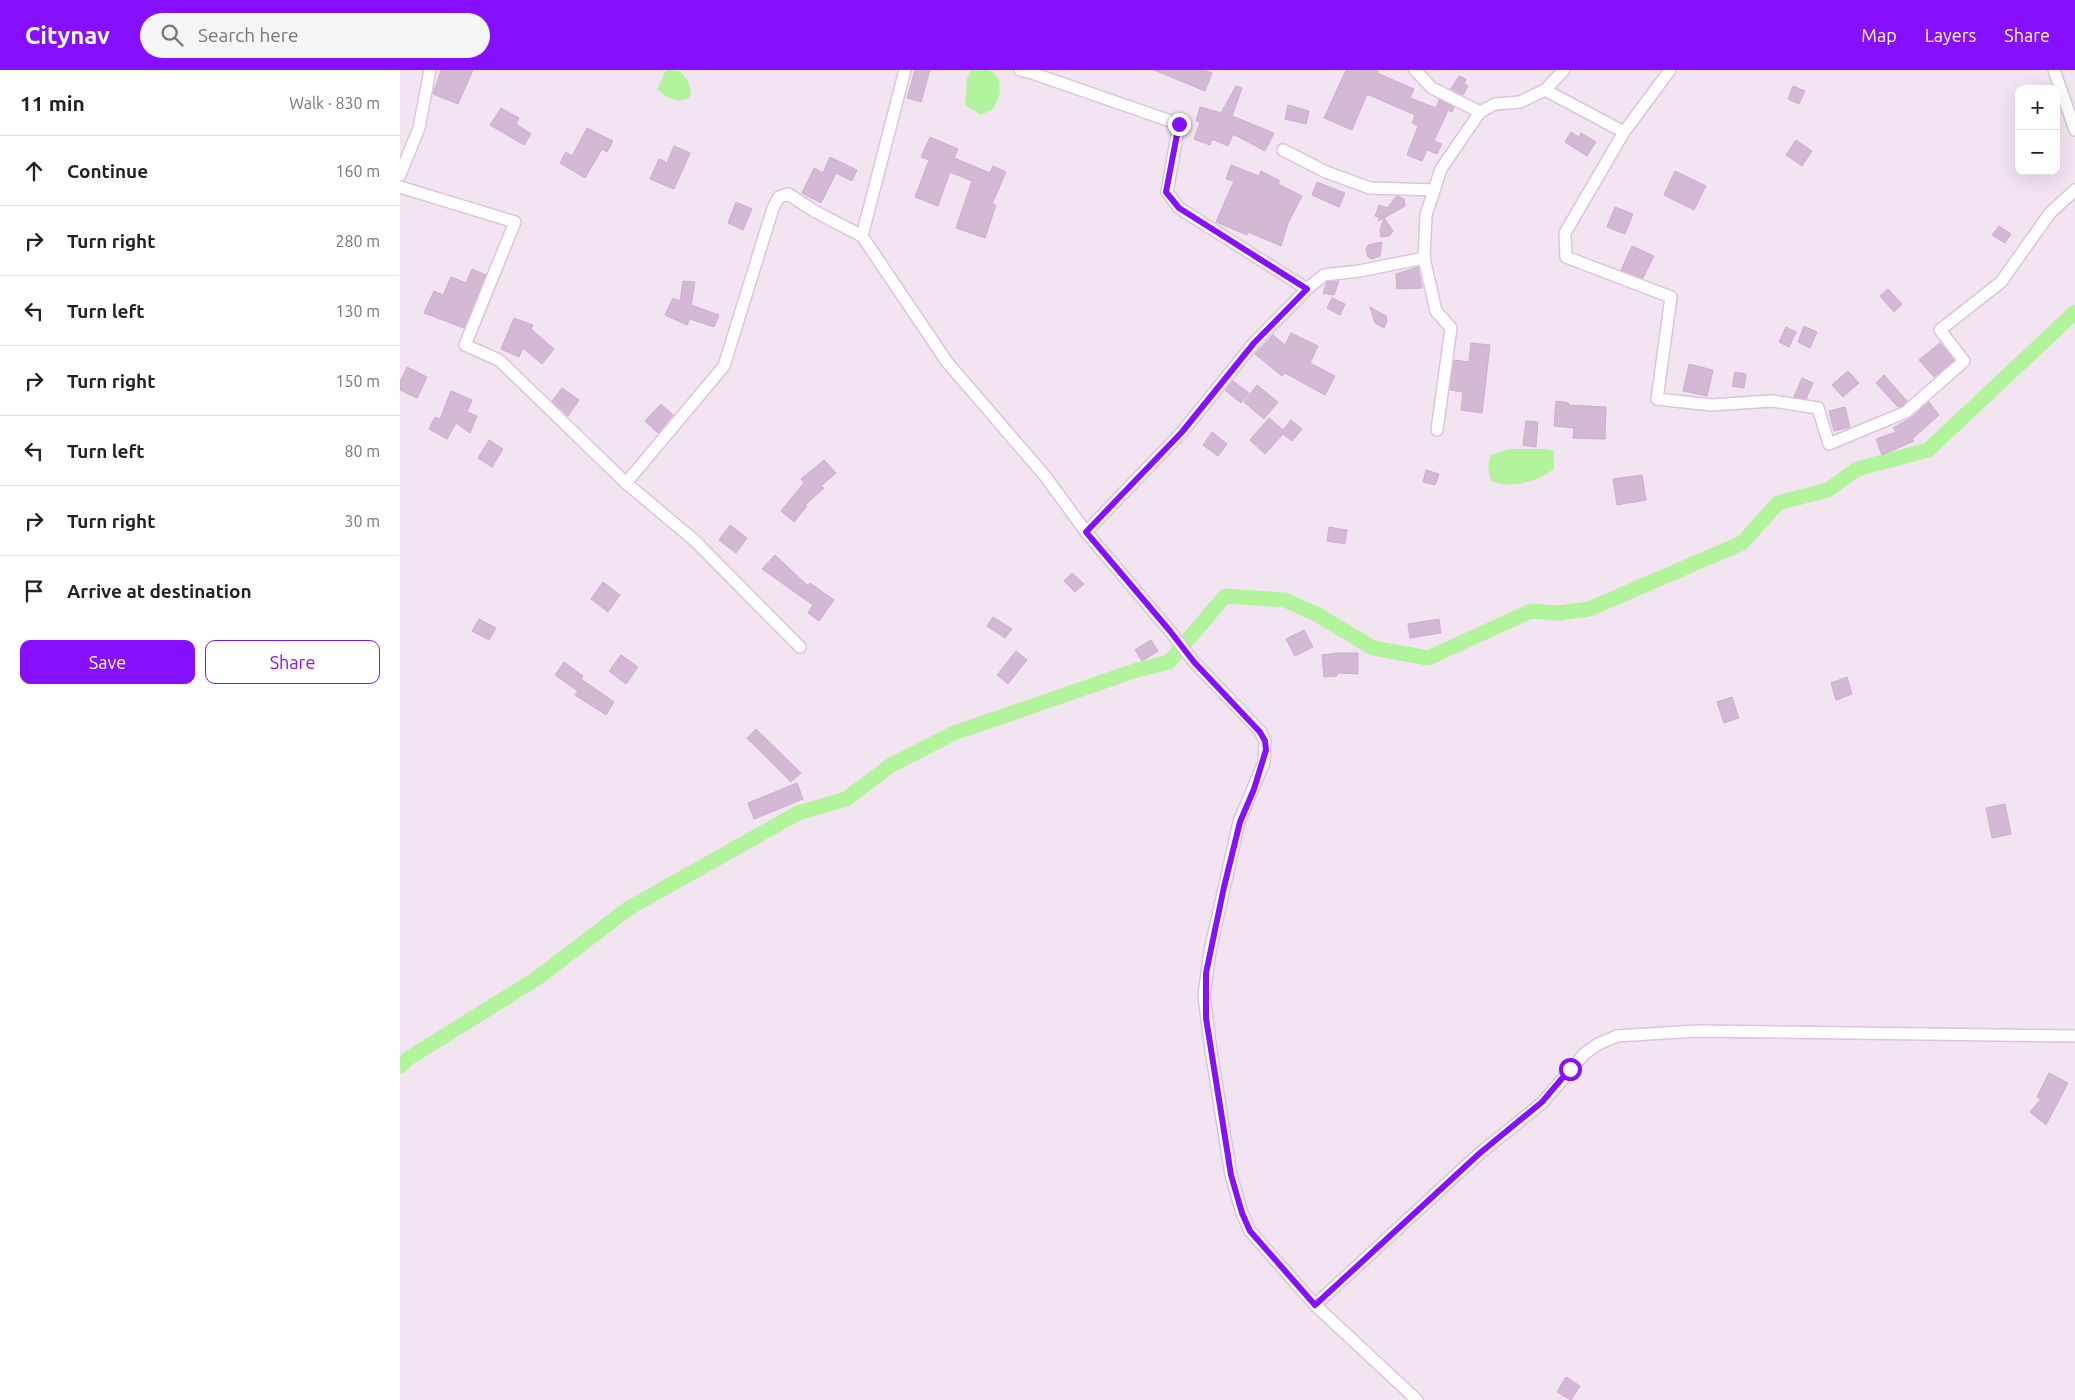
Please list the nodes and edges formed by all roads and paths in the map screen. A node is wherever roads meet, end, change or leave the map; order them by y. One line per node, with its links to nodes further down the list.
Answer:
1 (430, 70): 14 (street)
2 (904, 70): 18 (street)
3 (1020, 70): 8 (street)
4 (1415, 70): 10 (street)
5 (1564, 70): 9 (street)
6 (1670, 70): 12 (street)
7 (2054, 70): 11 (street)
8 (1033, 72): 20 (street)
9 (1545, 90): 10 (street); 12 (street)
10 (1480, 112): 16 (street)
11 (2075, 130)
12 (1624, 132): 17 (street)
13 (1283, 150): 16 (street)
14 (400, 175)
15 (400, 187): 22 (street)
16 (1434, 190): 19 (street)
17 (2075, 190)
18 (862, 236): 22 (street); 23 (street)
19 (1424, 258): 20 (street); 21 (street)
20 (1307, 289): 23 (street)
21 (1437, 430)
22 (626, 483): 24 (street)
23 (1086, 532): 26 (street)
24 (800, 647)
25 (2075, 1036): 26 (street)
26 (1315, 1305): 27 (street)
27 (1417, 1400)

